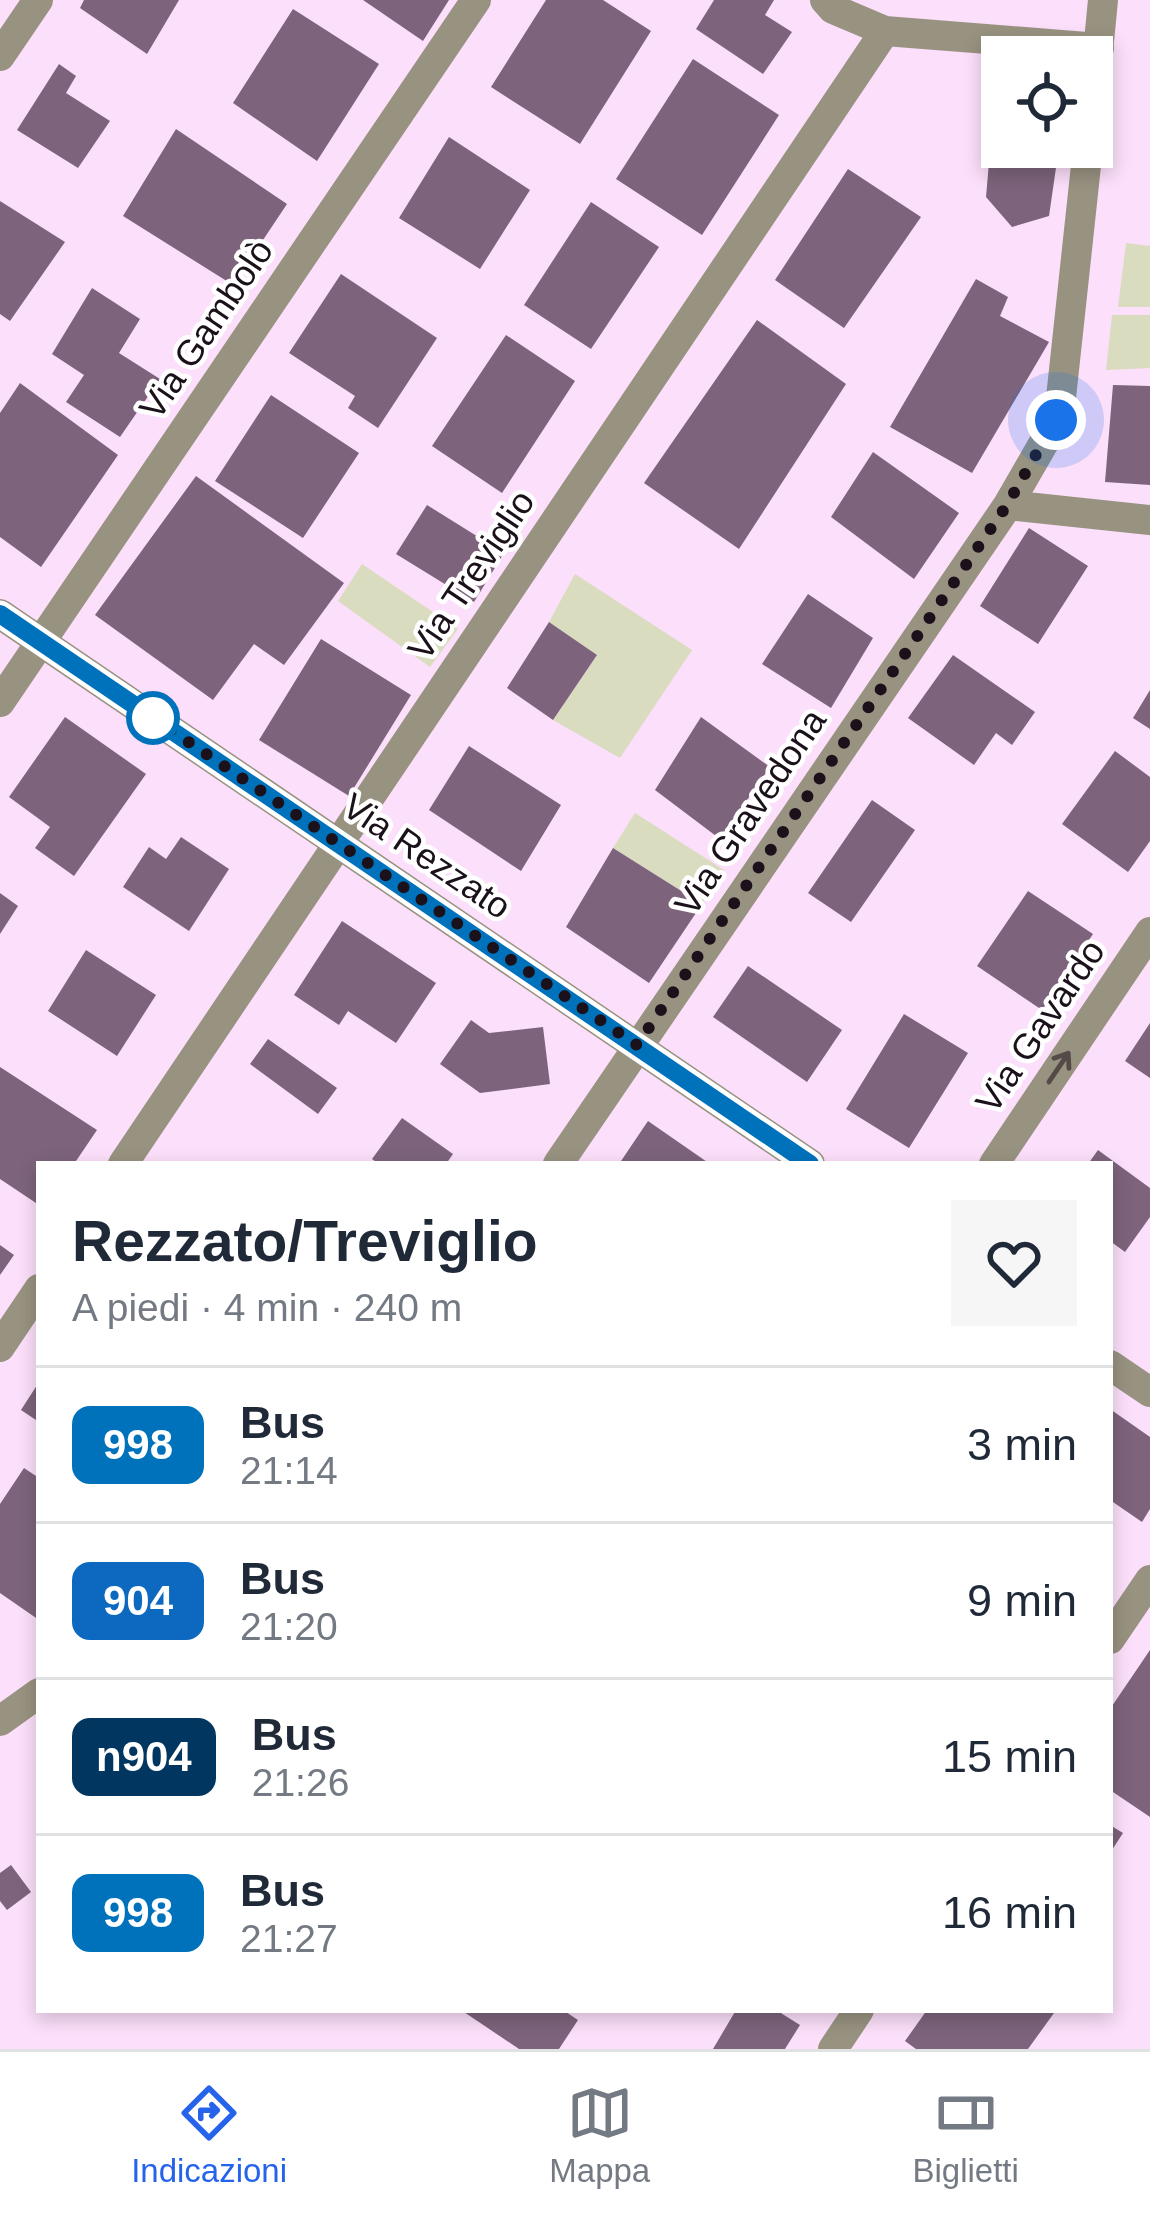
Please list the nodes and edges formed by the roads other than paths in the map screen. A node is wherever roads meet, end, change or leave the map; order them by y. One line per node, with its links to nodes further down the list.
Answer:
1 (38, 0): 8 (street)
2 (476, 0): 13 (street, Via Gambolò)
3 (825, 0): 5 (street)
4 (1103, 0): 6 (street)
5 (885, 31): 7 (street); 15 (street, Via Treviglio)
6 (1100, 36)
7 (981, 39)
8 (0, 56)
9 (1086, 168): 10 (street, Via Gravedona)
10 (1007, 505): 11 (street); 17 (street, Via Gravedona)
11 (1150, 520)
12 (0, 614): 13 (street, Via Rezzato)
13 (41, 643): 14 (street, Via Gambolò); 15 (street, Via Rezzato)
14 (0, 702)
15 (338, 843): 17 (street, Via Rezzato); 18 (street, Via Treviglio)
16 (1150, 932): 21 (street, Via Gavardo, one-way to 16)
17 (637, 1045): 19 (street, Via Gravedona); 20 (street, Via Rezzato)
18 (125, 1161)
19 (559, 1161)
20 (806, 1161)
21 (996, 1161)
22 (36, 1293): 23 (street)
23 (0, 1347)
24 (1113, 1367): 25 (street)
25 (1150, 1392)
26 (1150, 1580): 27 (street)
27 (1113, 1635)
28 (36, 1695): 29 (street)
29 (0, 1720)
30 (858, 2013): 31 (street)
31 (833, 2049)

